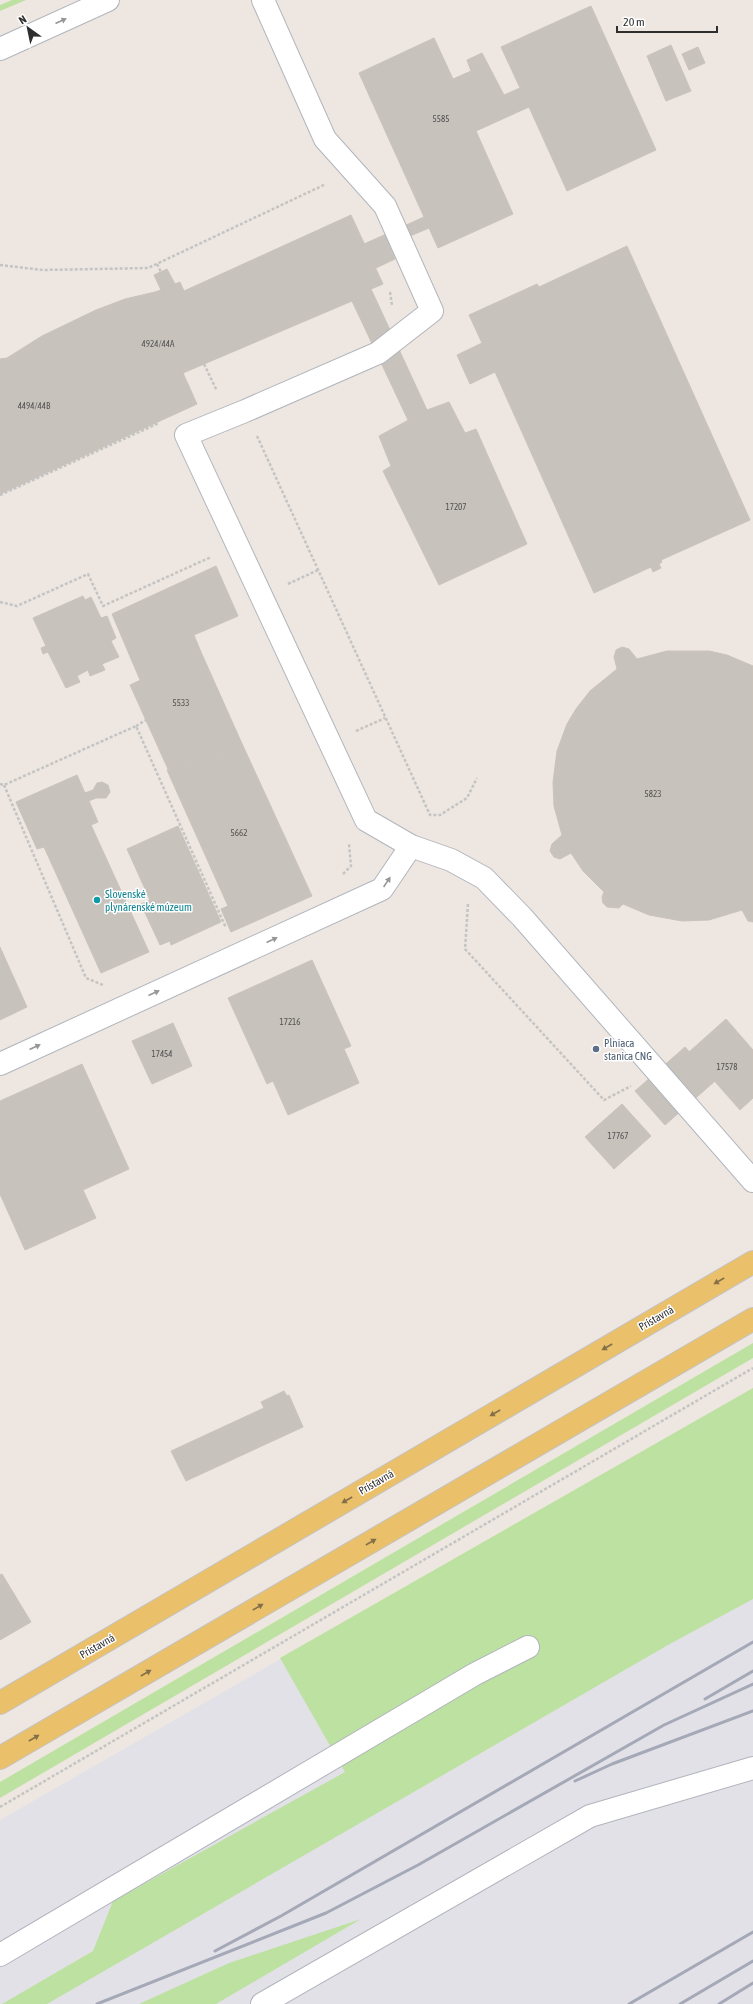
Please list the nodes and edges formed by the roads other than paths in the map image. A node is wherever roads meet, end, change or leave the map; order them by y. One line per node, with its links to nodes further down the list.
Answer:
1 (108, 0): 3 (street, one-way to 1)
2 (263, 0): 4 (street)
3 (0, 49)
4 (411, 846): 5 (street, one-way to 4); 6 (street)
5 (0, 1064)
6 (753, 1181)
7 (753, 1262): 10 (main road, Prístavná, one-way to 10)
8 (753, 1319): 11 (main road, one-way to 8)
9 (528, 1647): 13 (street)
10 (0, 1703)
11 (0, 1758)
12 (753, 1768): 14 (street)
13 (0, 1955)
14 (262, 2004)

